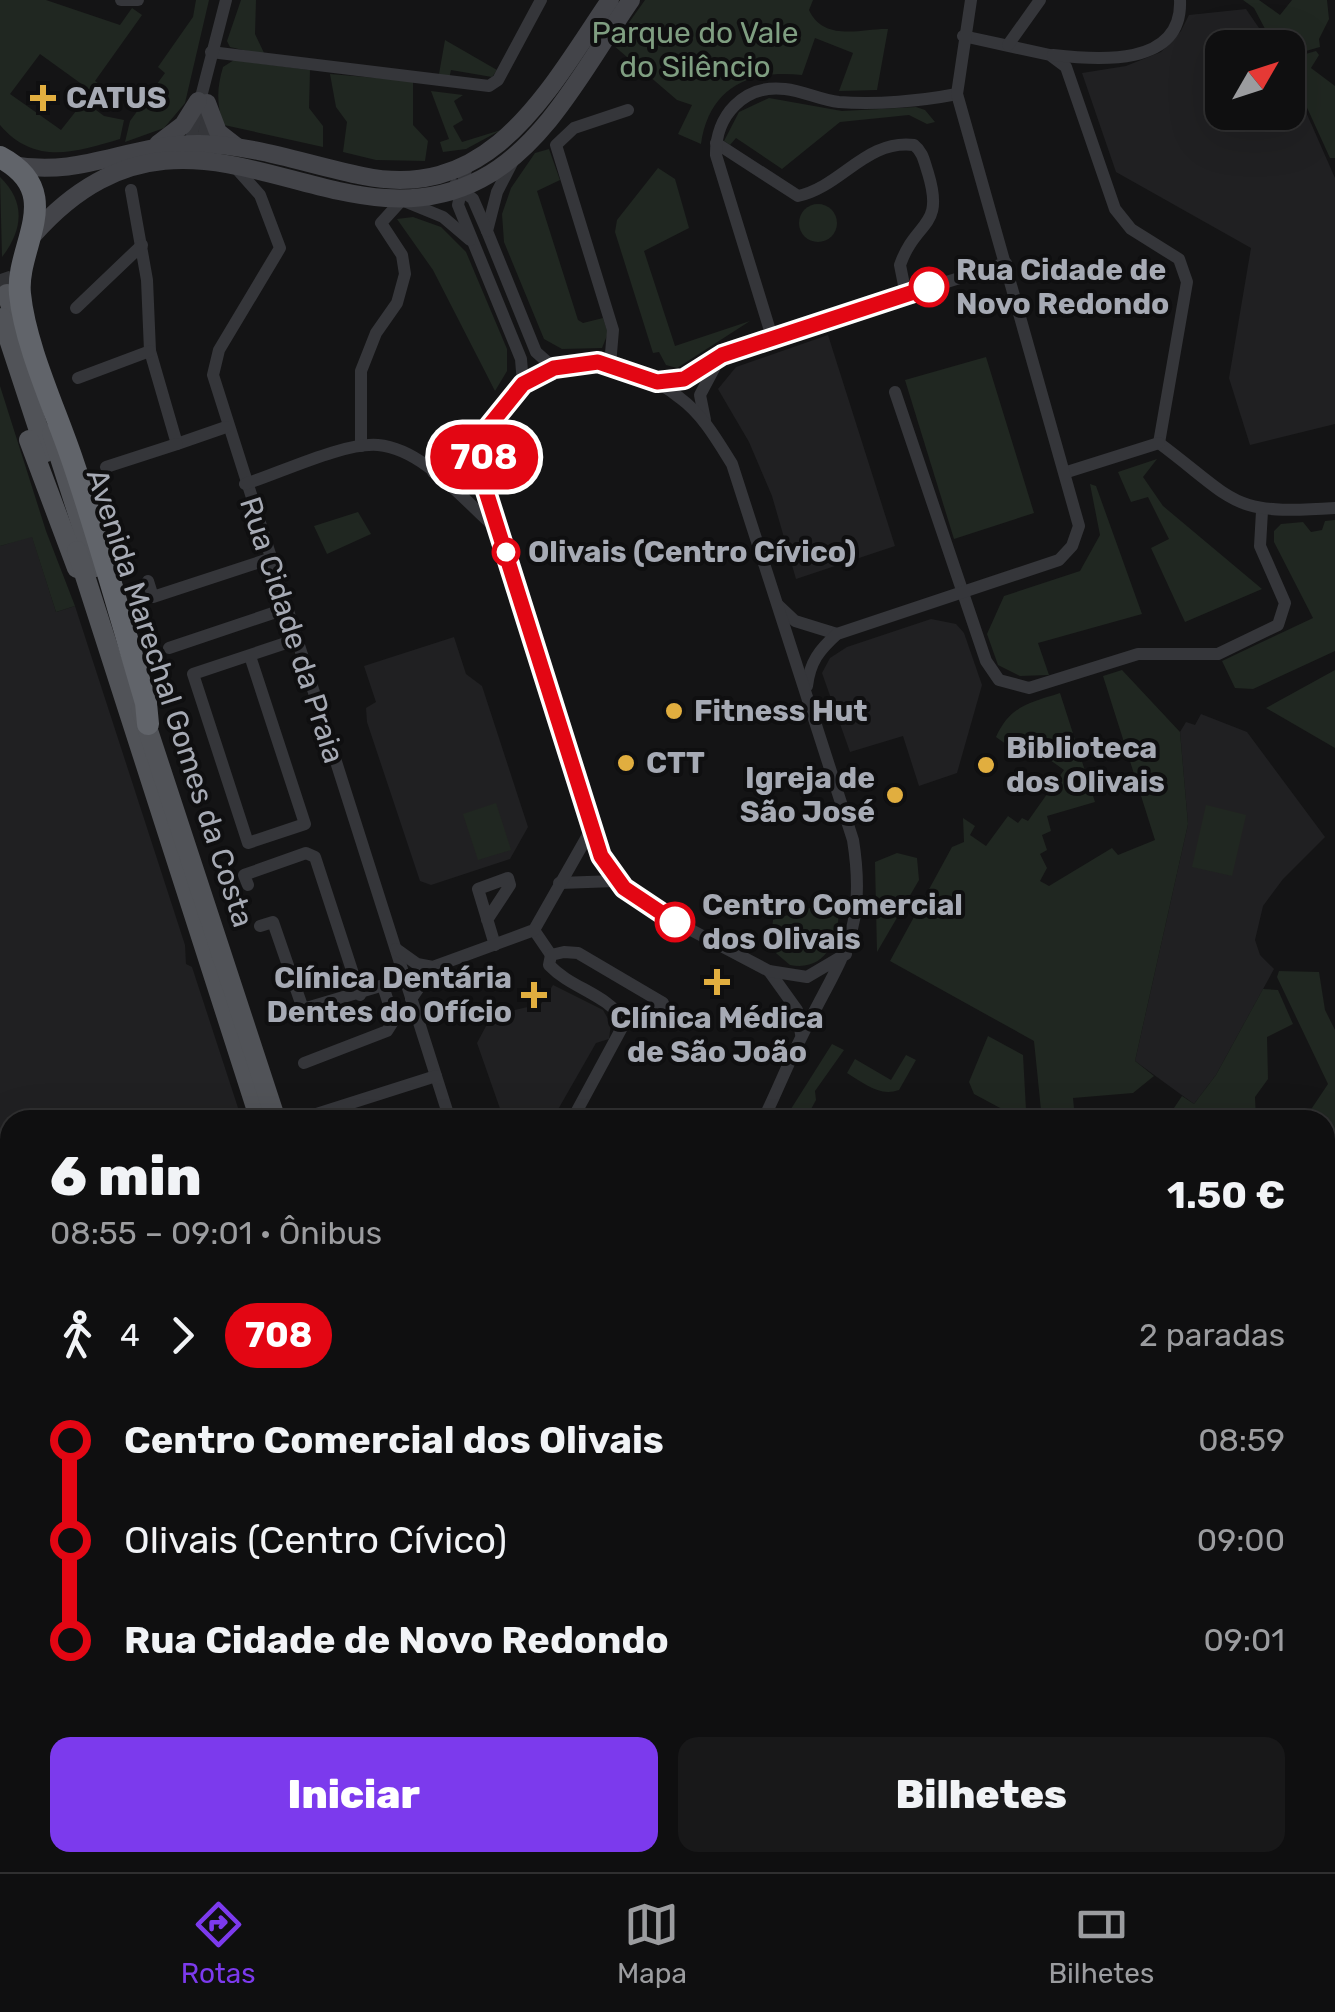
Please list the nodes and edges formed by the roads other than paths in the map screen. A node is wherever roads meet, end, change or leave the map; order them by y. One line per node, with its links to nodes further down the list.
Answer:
1 (121, 0): 2 (street)
2 (138, 0)
3 (226, 0): 12 (street)
4 (540, 0): 12 (street)
5 (610, 0): 24 (street)
6 (631, 0): 20 (street)
7 (971, 0): 10 (street)
8 (1040, 0): 11 (street)
9 (1180, 0): 13 (street)
10 (962, 36): 11 (street); 14 (street)
11 (1008, 46): 13 (street)
12 (211, 52): 15 (street)
13 (1050, 55): 50 (street)
14 (957, 94): 17 (street); 33 (street)
15 (203, 97): 18 (street); 19 (street); 21 (street)
16 (628, 110): 41 (street)
17 (716, 143): 35 (street); 37 (street)
18 (196, 144): 19 (street); 21 (street); 21 (street); 23 (street)
19 (153, 147): 22 (street)
20 (516, 154): 26 (street); 29 (street)
21 (225, 157): 23 (street); 25 (street); 28 (street); 48 (street, Rua Cidade da Praia)
22 (4, 159): 31 (highway)
23 (176, 161): 31 (street)
24 (467, 166): 25 (street); 26 (street)
25 (438, 174): 26 (street)
26 (459, 188): 28 (street); 29 (street); 30 (street)
27 (130, 190): 32 (street)
28 (402, 201): 30 (street); 52 (street)
29 (487, 230): 42 (street)
30 (472, 241): 45 (street)
31 (31, 242): 34 (highway); 58 (highway)
32 (142, 245): 36 (street); 38 (street)
33 (1006, 264): 35 (street); 54 (street)
34 (2, 294): 62 (main road, Avenida Marechal Gomes da Costa); 67 (main road, Avenida Marechal Gomes da Costa)
35 (906, 294): 37 (street)
36 (76, 308)
37 (772, 337): 40 (street)
38 (150, 350): 43 (street); 51 (street)
39 (0, 353): 67 (main road)
40 (722, 355): 44 (street); 47 (street)
41 (610, 365): 42 (street); 44 (street)
42 (554, 368): 45 (street)
43 (78, 378)
44 (657, 382): 47 (street)
45 (523, 384): 49 (street)
46 (895, 392): 65 (street)
47 (705, 422): 66 (street)
48 (226, 427): 51 (street); 56 (street, Rua Cidade da Praia)
49 (484, 439): 55 (street); 57 (street)
50 (1159, 443): 54 (street); 60 (street)
51 (177, 444): 53 (street)
52 (361, 446): 55 (street); 56 (street)
53 (106, 467)
54 (1066, 472): 65 (street)
55 (438, 476): 57 (street); 61 (street)
56 (245, 484): 63 (street, Rua Cidade da Praia)
57 (484, 485): 61 (street)
58 (84, 495): 62 (highway); 74 (highway)
59 (1335, 508): 60 (street)
60 (1262, 511): 65 (street)
61 (497, 529): 75 (street)
62 (90, 552): 74 (main road, Avenida Marechal Gomes da Costa)
63 (269, 559): 64 (street); 68 (street, Rua Cidade da Praia)
64 (148, 581)
65 (964, 592): 69 (street)
66 (777, 603): 69 (street); 73 (street)
67 (94, 605): 96 (main road, Avenida Marechal Gomes da Costa)
68 (285, 609): 70 (street, Rua Cidade da Praia); 71 (street)
69 (837, 634): 73 (street)
70 (295, 640): 72 (street); 83 (street, Rua Cidade da Praia)
71 (169, 648)
72 (250, 656): 72 (street)
73 (806, 694): 84 (street)
74 (148, 724): 97 (main road, Avenida Marechal Gomes da Costa)
75 (592, 828): 76 (street); 77 (street)
76 (616, 881): 77 (street); 87 (street)
77 (559, 883): 81 (street)
78 (248, 885): 90 (street)
79 (487, 920): 82 (street)
80 (260, 926): 90 (street)
81 (534, 930): 82 (street); 85 (street)
82 (495, 945): 86 (street)
83 (394, 948): 86 (street); 88 (street, Rua Cidade da Praia)
84 (846, 954): 87 (street); 93 (street)
85 (552, 955): 92 (street); 92 (street)
86 (433, 967): 91 (street)
87 (769, 971): 93 (street)
88 (404, 979): 89 (street); 91 (street, Rua Cidade da Praia)
89 (383, 986): 90 (street); 94 (street)
90 (360, 994)
91 (411, 999): 95 (street, Rua Cidade da Praia)
92 (625, 1022): 100 (street)
93 (801, 1036): 101 (street)
94 (304, 1063)
95 (436, 1076): 98 (street); 99 (street, Rua Cidade da Praia)
96 (257, 1110)
97 (273, 1110)
98 (329, 1110)
99 (447, 1110)
100 (577, 1110)
101 (768, 1110)

